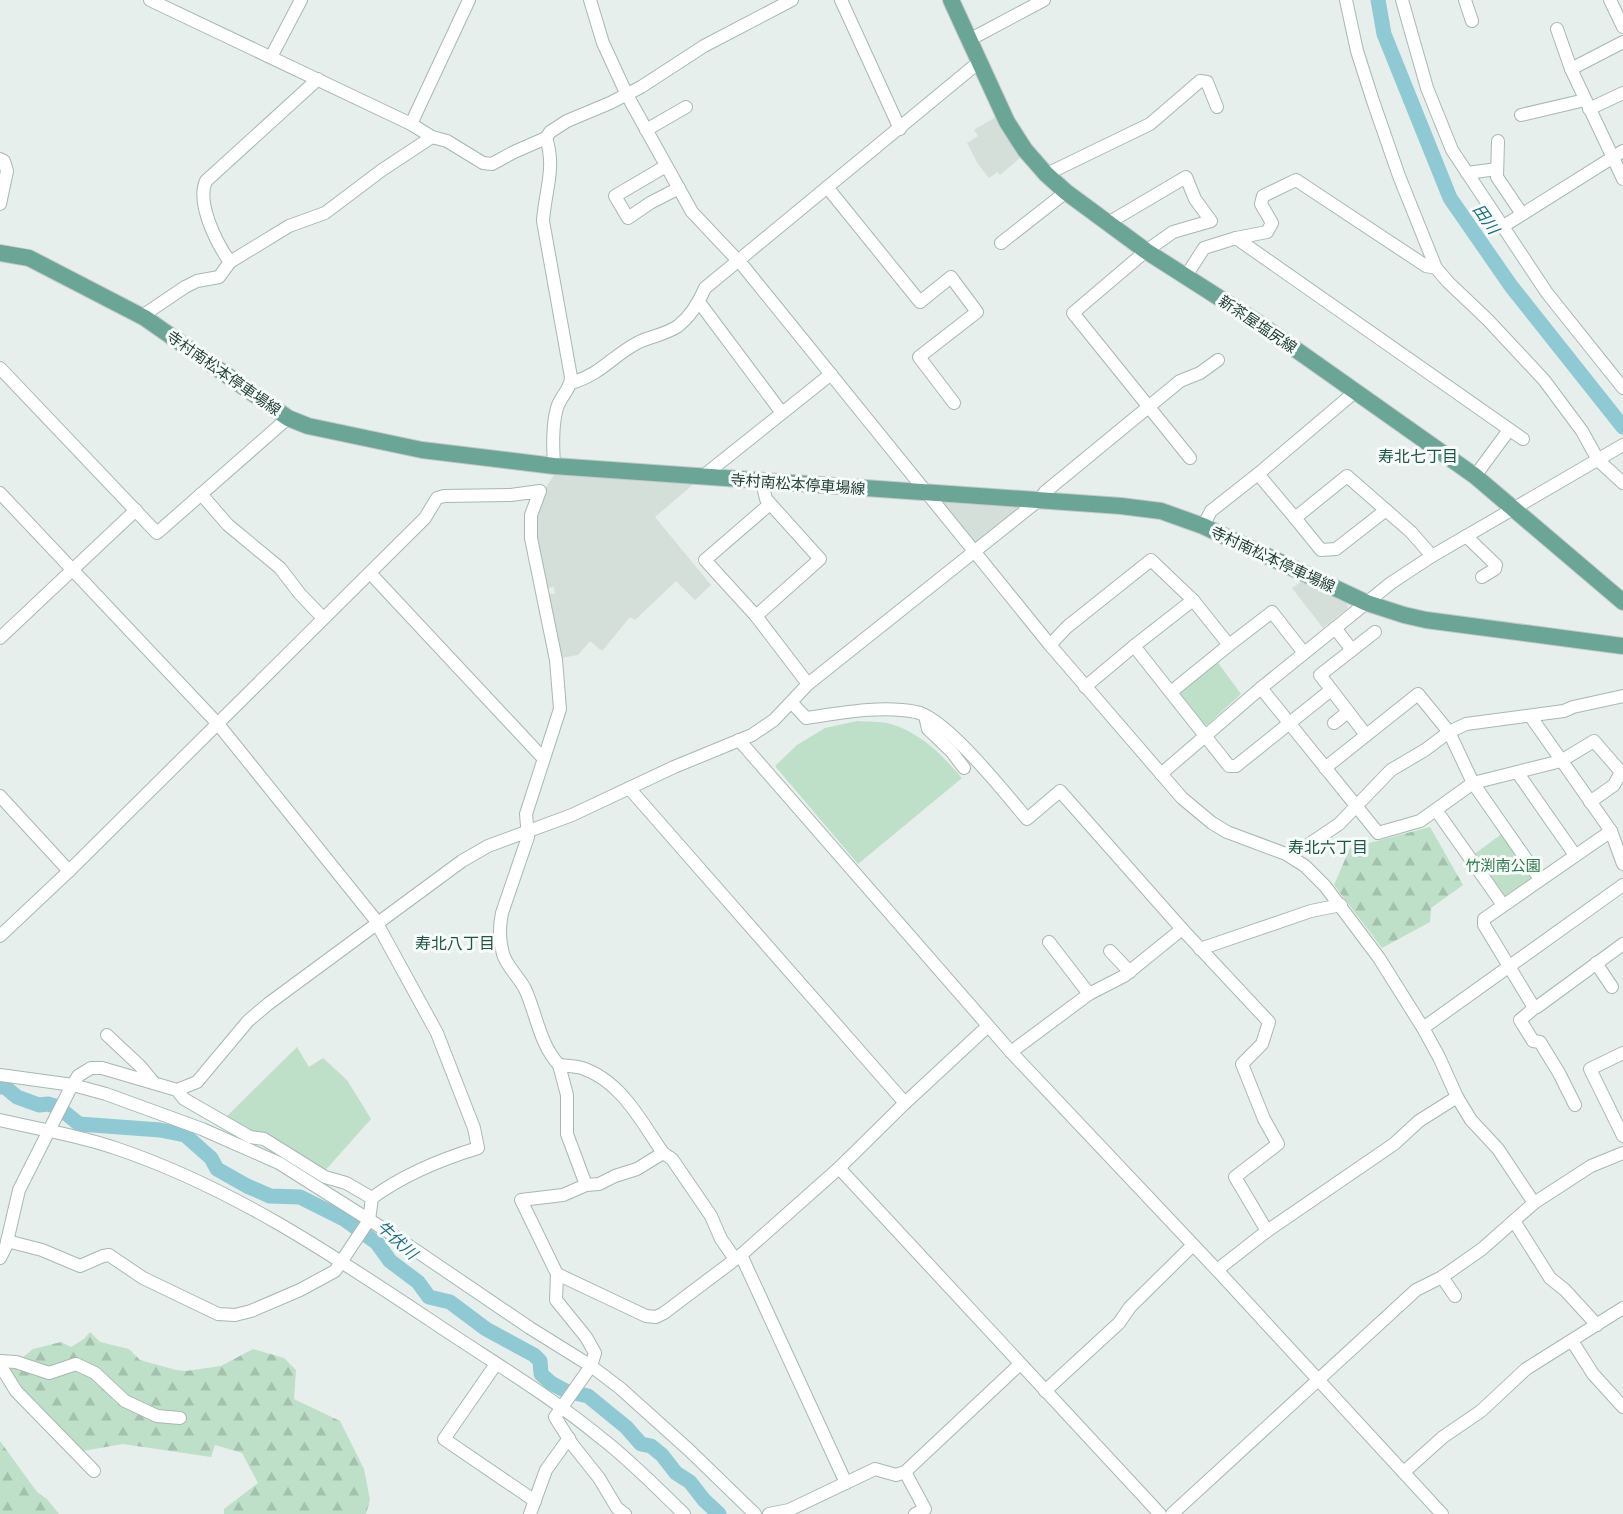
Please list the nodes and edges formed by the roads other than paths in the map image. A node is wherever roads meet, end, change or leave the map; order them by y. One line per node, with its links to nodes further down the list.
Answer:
1 (150, 0): 18 (street)
2 (301, 0): 18 (street)
3 (469, 0): 28 (street)
4 (590, 0): 23 (street)
5 (792, 0): 23 (street)
6 (841, 0): 29 (street)
7 (951, 0): 16 (main road, 新茶屋塩尻線)
8 (1044, 0): 16 (street)
9 (1346, 0): 54 (street)
10 (1402, 0): 38 (street)
11 (1465, 0): 13 (street)
12 (1610, 0): 14 (street)
13 (1472, 21)
14 (1623, 27)
15 (1557, 29): 20 (street)
16 (969, 40): 19 (main road, 新茶屋塩尻線)
17 (1623, 42): 20 (street)
18 (271, 57): 21 (street)
19 (979, 62): 29 (street); 39 (main road, 新茶屋塩尻線)
20 (1571, 69): 24 (street)
21 (318, 80): 28 (street); 53 (street)
22 (1623, 93): 24 (street)
23 (627, 94): 30 (street); 32 (street)
24 (1587, 104): 27 (street); 34 (street)
25 (686, 107): 30 (street)
26 (1218, 107): 39 (street)
27 (1521, 115)
28 (411, 124): 31 (street)
29 (900, 129): 41 (street)
30 (646, 130): 36 (street)
31 (432, 137): 32 (street); 53 (street)
32 (546, 138): 62 (street)
33 (1498, 141): 37 (street)
34 (1617, 154): 40 (street); 45 (street)
35 (0, 159): 44 (street)
36 (666, 166): 42 (street); 42 (street)
37 (1497, 169): 38 (street); 45 (street)
38 (1467, 172): 47 (street)
39 (1047, 176): 43 (main road, 新茶屋塩尻線)
40 (1623, 179)
41 (828, 187): 52 (street); 65 (street)
42 (679, 188): 52 (street)
43 (1066, 192): 46 (main road, 新茶屋塩尻線); 49 (street)
44 (0, 204)
45 (1522, 214): 47 (street)
46 (1108, 223): 50 (main road, 新茶屋塩尻線); 50 (street)
47 (1502, 227): 61 (street)
48 (1236, 238): 54 (street); 55 (street); 69 (street)
49 (1001, 243)
50 (1146, 251): 55 (main road, 新茶屋塩尻線); 66 (street)
51 (0, 253): 57 (main road, 寺村南松本停車場線)
52 (738, 260): 56 (street); 60 (street)
53 (231, 262): 57 (street)
54 (1436, 268): 73 (street)
55 (1186, 276): 64 (main road, 新茶屋塩尻線)
56 (699, 302): 62 (street); 67 (street)
57 (142, 316): 68 (main road, 寺村南松本停車場線)
58 (1218, 360): 66 (street)
59 (0, 368): 86 (street)
60 (831, 374): 67 (street); 82 (street)
61 (1618, 374): 63 (street)
62 (571, 383): 74 (street)
63 (1623, 388)
64 (1356, 391): 75 (street); 76 (main road, 新茶屋塩尻線)
65 (954, 403)
66 (1149, 407): 72 (street); 83 (street)
67 (783, 412): 77 (street)
68 (288, 418): 74 (main road, 寺村南松本停車場線); 81 (street)
69 (1509, 430): 70 (street); 76 (street)
70 (1523, 440)
71 (1623, 445): 73 (street)
72 (1190, 458)
73 (1601, 458): 79 (street); 85 (street)
74 (554, 466): 77 (main road, 寺村南松本停車場線)
75 (1258, 474): 88 (street); 89 (street)
76 (1475, 476): 85 (main road, 新茶屋塩尻線)
77 (702, 477): 78 (main road, 寺村南松本停車場線)
78 (762, 482): 82 (main road, 寺村南松本停車場線); 84 (street)
79 (1623, 483)
80 (0, 493): 93 (street)
81 (201, 494): 86 (street); 100 (street)
82 (927, 494): 83 (main road, 寺村南松本停車場線); 91 (street)
83 (1039, 500): 89 (main road, 寺村南松本停車場線); 91 (street)
84 (770, 504): 99 (street); 99 (street)
85 (1513, 509): 90 (street); 97 (main road, 新茶屋塩尻線)
86 (136, 510): 93 (street)
87 (1386, 510): 88 (street); 88 (street); 92 (street)
88 (1295, 518)
89 (1203, 526): 98 (main road, 寺村南松本停車場線)
90 (1466, 536): 92 (street); 95 (street)
91 (973, 552): 104 (street); 110 (street)
92 (1432, 556): 98 (street)
93 (73, 570): 103 (street); 122 (street)
94 (370, 573): 100 (street); 127 (street); 127 (street)
95 (1482, 577)
96 (1192, 600): 104 (street); 105 (street); 106 (street)
97 (1623, 602)
98 (1367, 603): 101 (street); 107 (main road, 寺村南松本停車場線)
99 (756, 616): 110 (street)
100 (323, 618): 122 (street)
101 (1335, 628): 108 (street); 109 (street)
102 (1375, 632): 108 (street)
103 (0, 638)
104 (1050, 645): 111 (street)
105 (1229, 645): 109 (street); 114 (street)
106 (1134, 646): 111 (street); 114 (street)
107 (1623, 646)
108 (1352, 650): 113 (street)
109 (1304, 653): 112 (street)
110 (808, 684): 116 (street)
111 (1084, 687): 133 (street)
112 (1261, 688): 120 (street); 125 (street)
113 (1331, 690): 117 (street); 120 (street)
114 (1171, 692): 125 (street)
115 (1623, 696): 119 (street)
116 (792, 703): 118 (street); 126 (street)
117 (1348, 712): 121 (street); 124 (street)
118 (925, 716): 129 (street); 151 (street)
119 (1531, 717): 123 (street); 128 (street)
120 (1289, 723): 125 (street); 130 (street)
121 (1334, 723)
122 (218, 724): 145 (street); 150 (street)
123 (1449, 732): 124 (street); 134 (street); 138 (street)
124 (1366, 735): 130 (street)
125 (1206, 736): 133 (street)
126 (739, 740): 135 (street); 163 (street)
127 (543, 758): 140 (street)
128 (1561, 761): 131 (street); 132 (street); 137 (street)
129 (964, 768)
130 (1325, 768): 138 (street)
131 (1517, 772): 134 (street); 143 (street)
132 (1622, 772): 137 (street)
133 (1161, 774): 142 (street)
134 (1473, 783): 139 (street); 146 (street)
135 (629, 788): 140 (street); 174 (street)
136 (0, 796): 145 (street)
137 (1590, 802): 141 (street)
138 (1356, 806): 139 (street); 142 (street)
139 (1436, 810): 149 (street)
140 (528, 831): 150 (street); 168 (street)
141 (1611, 831): 143 (street); 144 (street)
142 (1286, 854): 148 (street)
143 (1575, 855): 146 (street)
144 (1623, 864)
145 (69, 871): 152 (street)
146 (1540, 879): 149 (street)
147 (1623, 885): 158 (street)
148 (1341, 905): 155 (street); 164 (street)
149 (1503, 905): 158 (street)
150 (378, 923): 172 (street); 183 (street)
151 (1182, 929): 155 (street); 159 (street)
152 (0, 936)
153 (1049, 942): 161 (street)
154 (1623, 944): 157 (street)
155 (1200, 949): 187 (street)
156 (1110, 951): 159 (street)
157 (1596, 963): 160 (street); 162 (street)
158 (1509, 965): 162 (street); 164 (street)
159 (1130, 972): 161 (street)
160 (1612, 987)
161 (1089, 994): 166 (street)
162 (1533, 1006): 175 (street)
163 (988, 1026): 166 (street); 174 (street)
164 (1423, 1028): 173 (street)
165 (107, 1035): 170 (street)
166 (1011, 1052): 189 (street)
167 (1623, 1053): 178 (street)
168 (559, 1065): 179 (street); 182 (street)
169 (0, 1075): 171 (street)
170 (154, 1084): 171 (street); 172 (street)
171 (71, 1088): 177 (street); 185 (street)
172 (177, 1090): 183 (street)
173 (1457, 1097): 184 (street); 187 (street)
174 (905, 1103): 181 (street)
175 (1575, 1105)
176 (0, 1120): 177 (street)
177 (51, 1128): 188 (street); 192 (street)
178 (1623, 1136)
179 (663, 1153): 182 (street); 190 (street)
180 (1623, 1153): 184 (street)
181 (839, 1168): 190 (street); 202 (street)
182 (586, 1185): 194 (street)
183 (372, 1198): 185 (street)
184 (1534, 1203): 186 (street)
185 (369, 1220): 192 (street); 203 (street)
186 (1514, 1221): 195 (street); 198 (street)
187 (1267, 1231): 193 (street)
188 (4, 1244): 191 (street); 192 (street)
189 (1193, 1245): 193 (street); 205 (street)
190 (738, 1257): 194 (street); 213 (street)
191 (0, 1258)
192 (344, 1258): 201 (street)
193 (1217, 1270): 204 (street)
194 (557, 1274): 203 (street)
195 (1442, 1276): 196 (street); 204 (street)
196 (1455, 1296)
197 (1623, 1308): 198 (street)
198 (1597, 1325): 199 (street)
199 (1572, 1341): 207 (street); 212 (street)
200 (0, 1363): 208 (street); 210 (street)
201 (496, 1364): 206 (street); 214 (street)
202 (1020, 1364): 205 (street); 211 (street)
203 (589, 1368): 206 (street); 218 (street)
204 (1319, 1381): 212 (street); 222 (street)
205 (1045, 1391): 221 (street)
206 (563, 1404): 209 (street); 217 (street)
207 (1623, 1407)
208 (180, 1418)
209 (569, 1438): 214 (street); 216 (street)
210 (94, 1472)
211 (905, 1472): 213 (street); 220 (street)
212 (1404, 1473): 223 (street)
213 (846, 1482): 219 (street)
214 (535, 1501): 215 (street)
215 (530, 1514)
216 (625, 1514)
217 (684, 1514)
218 (755, 1514)
219 (769, 1514)
220 (915, 1514)
221 (1160, 1514)
222 (1172, 1514)
223 (1442, 1514)

